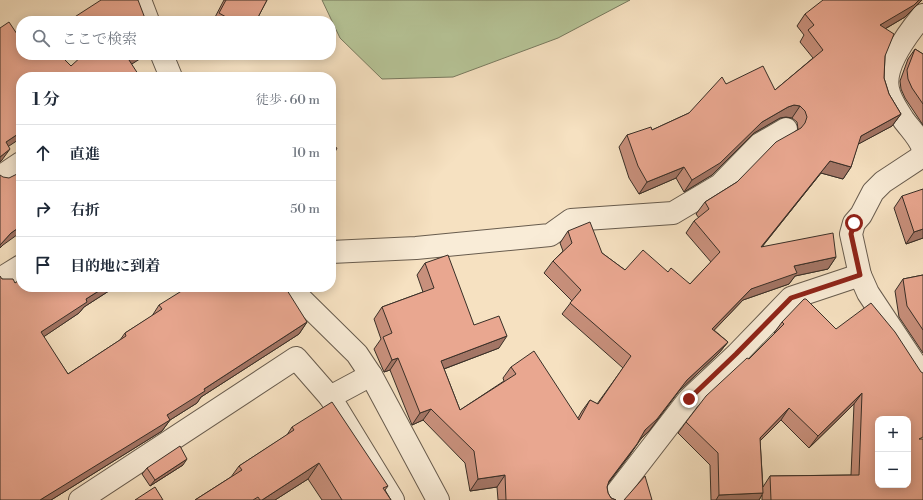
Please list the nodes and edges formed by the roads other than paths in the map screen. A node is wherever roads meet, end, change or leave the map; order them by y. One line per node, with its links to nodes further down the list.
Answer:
1 (140, 0): 3 (street)
2 (923, 15): 7 (street)
3 (146, 16)
4 (164, 60): 5 (street)
5 (169, 72)
6 (786, 129): 10 (street)
7 (923, 150): 12 (street)
8 (16, 166): 9 (street)
9 (0, 177)
10 (336, 252)
11 (16, 269): 13 (street)
12 (860, 275): 16 (street); 21 (street)
13 (0, 279)
14 (294, 292): 15 (street)
15 (371, 375): 17 (street); 20 (street)
16 (923, 376)
17 (330, 396): 18 (street); 19 (street)
18 (80, 500)
19 (393, 500)
20 (438, 500)
21 (611, 500)

